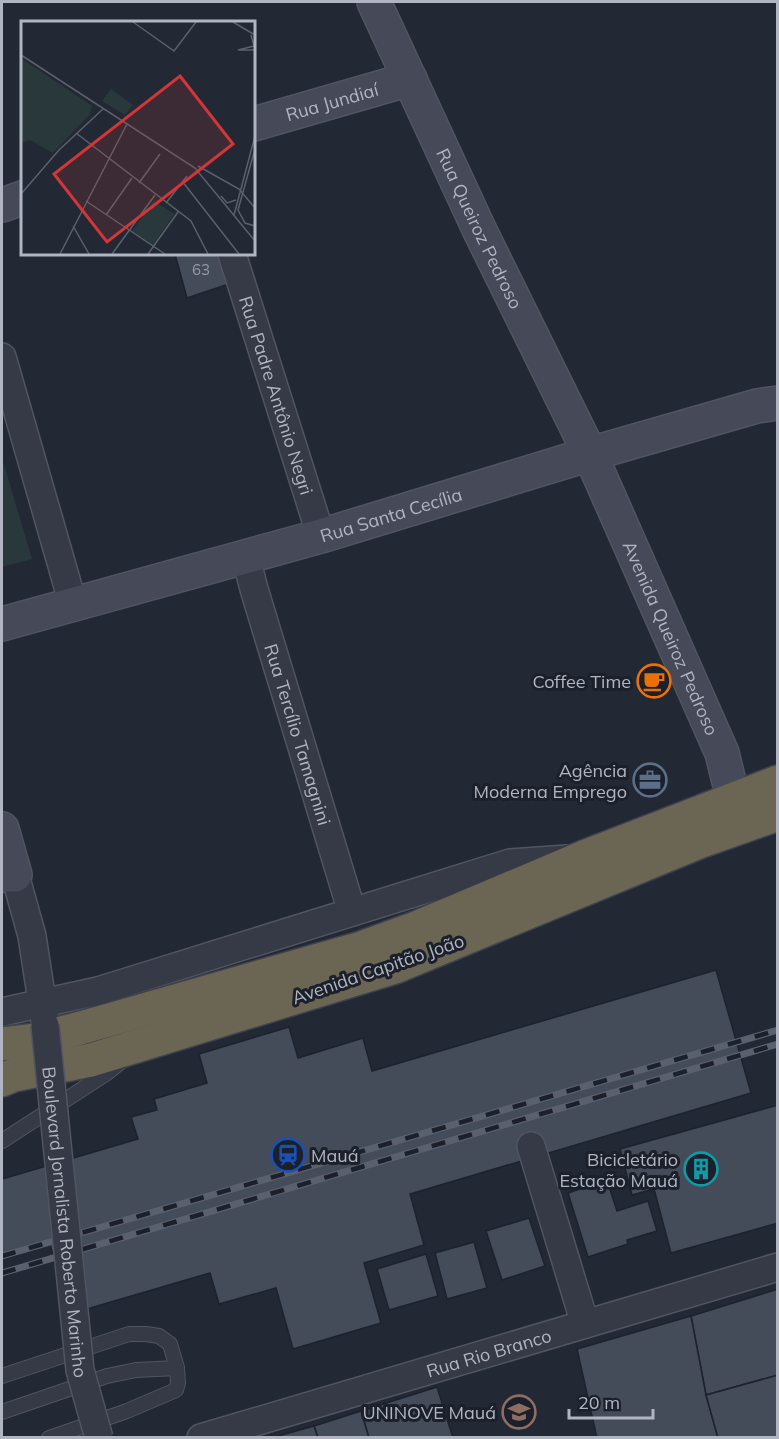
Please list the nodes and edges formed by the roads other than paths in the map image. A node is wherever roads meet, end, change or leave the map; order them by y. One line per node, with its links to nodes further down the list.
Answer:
1 (374, 2): 2 (street, Rua Queiroz Pedroso)
2 (410, 79): 3 (street, Rua Jundiaí); 9 (street, Rua Queiroz Pedroso)
3 (255, 124)
4 (21, 198): 5 (street)
5 (2, 205)
6 (232, 255): 10 (street, Rua Padre Antônio Negri)
7 (2, 357): 12 (street)
8 (777, 403): 9 (street, Rua Santa Cecília)
9 (590, 454): 10 (street, Rua Santa Cecília); 15 (street, Avenida Queiroz Pedroso)
10 (321, 536): 11 (street, Rua Santa Cecília)
11 (246, 558): 12 (street, Rua Santa Cecília); 20 (street, Rua Tercílio Tamagnini)
12 (73, 604): 13 (street, Rua Santa Cecília)
13 (2, 624)
14 (777, 782): 15 (highway)
15 (738, 812): 16 (highway); 18 (highway, Avenida Capitão João); 24 (highway, Avenida Capitão João)
16 (777, 814)
17 (2, 829): 19 (street)
18 (584, 857): 20 (street); 23 (highway, Avenida Capitão João)
19 (8, 875): 22 (street, Boulevard Jornalista Roberto Marinho)
20 (352, 912): 22 (street)
21 (2, 1012): 22 (street)
22 (44, 1014): 34 (street, Boulevard Jornalista Roberto Marinho, bridge)
23 (2, 1044)
24 (144, 1044): 25 (highway, Avenida Capitão João); 26 (lane)
25 (6, 1077)
26 (2, 1141)
27 (531, 1146): 29 (street)
28 (777, 1267): 29 (street, Rua Rio Branco)
29 (585, 1324): 35 (street, Rua Rio Branco)
30 (177, 1368): 31 (lane); 32 (lane); 33 (lane)
31 (2, 1376)
32 (2, 1413)
33 (49, 1437)
34 (99, 1437)
35 (201, 1437)

